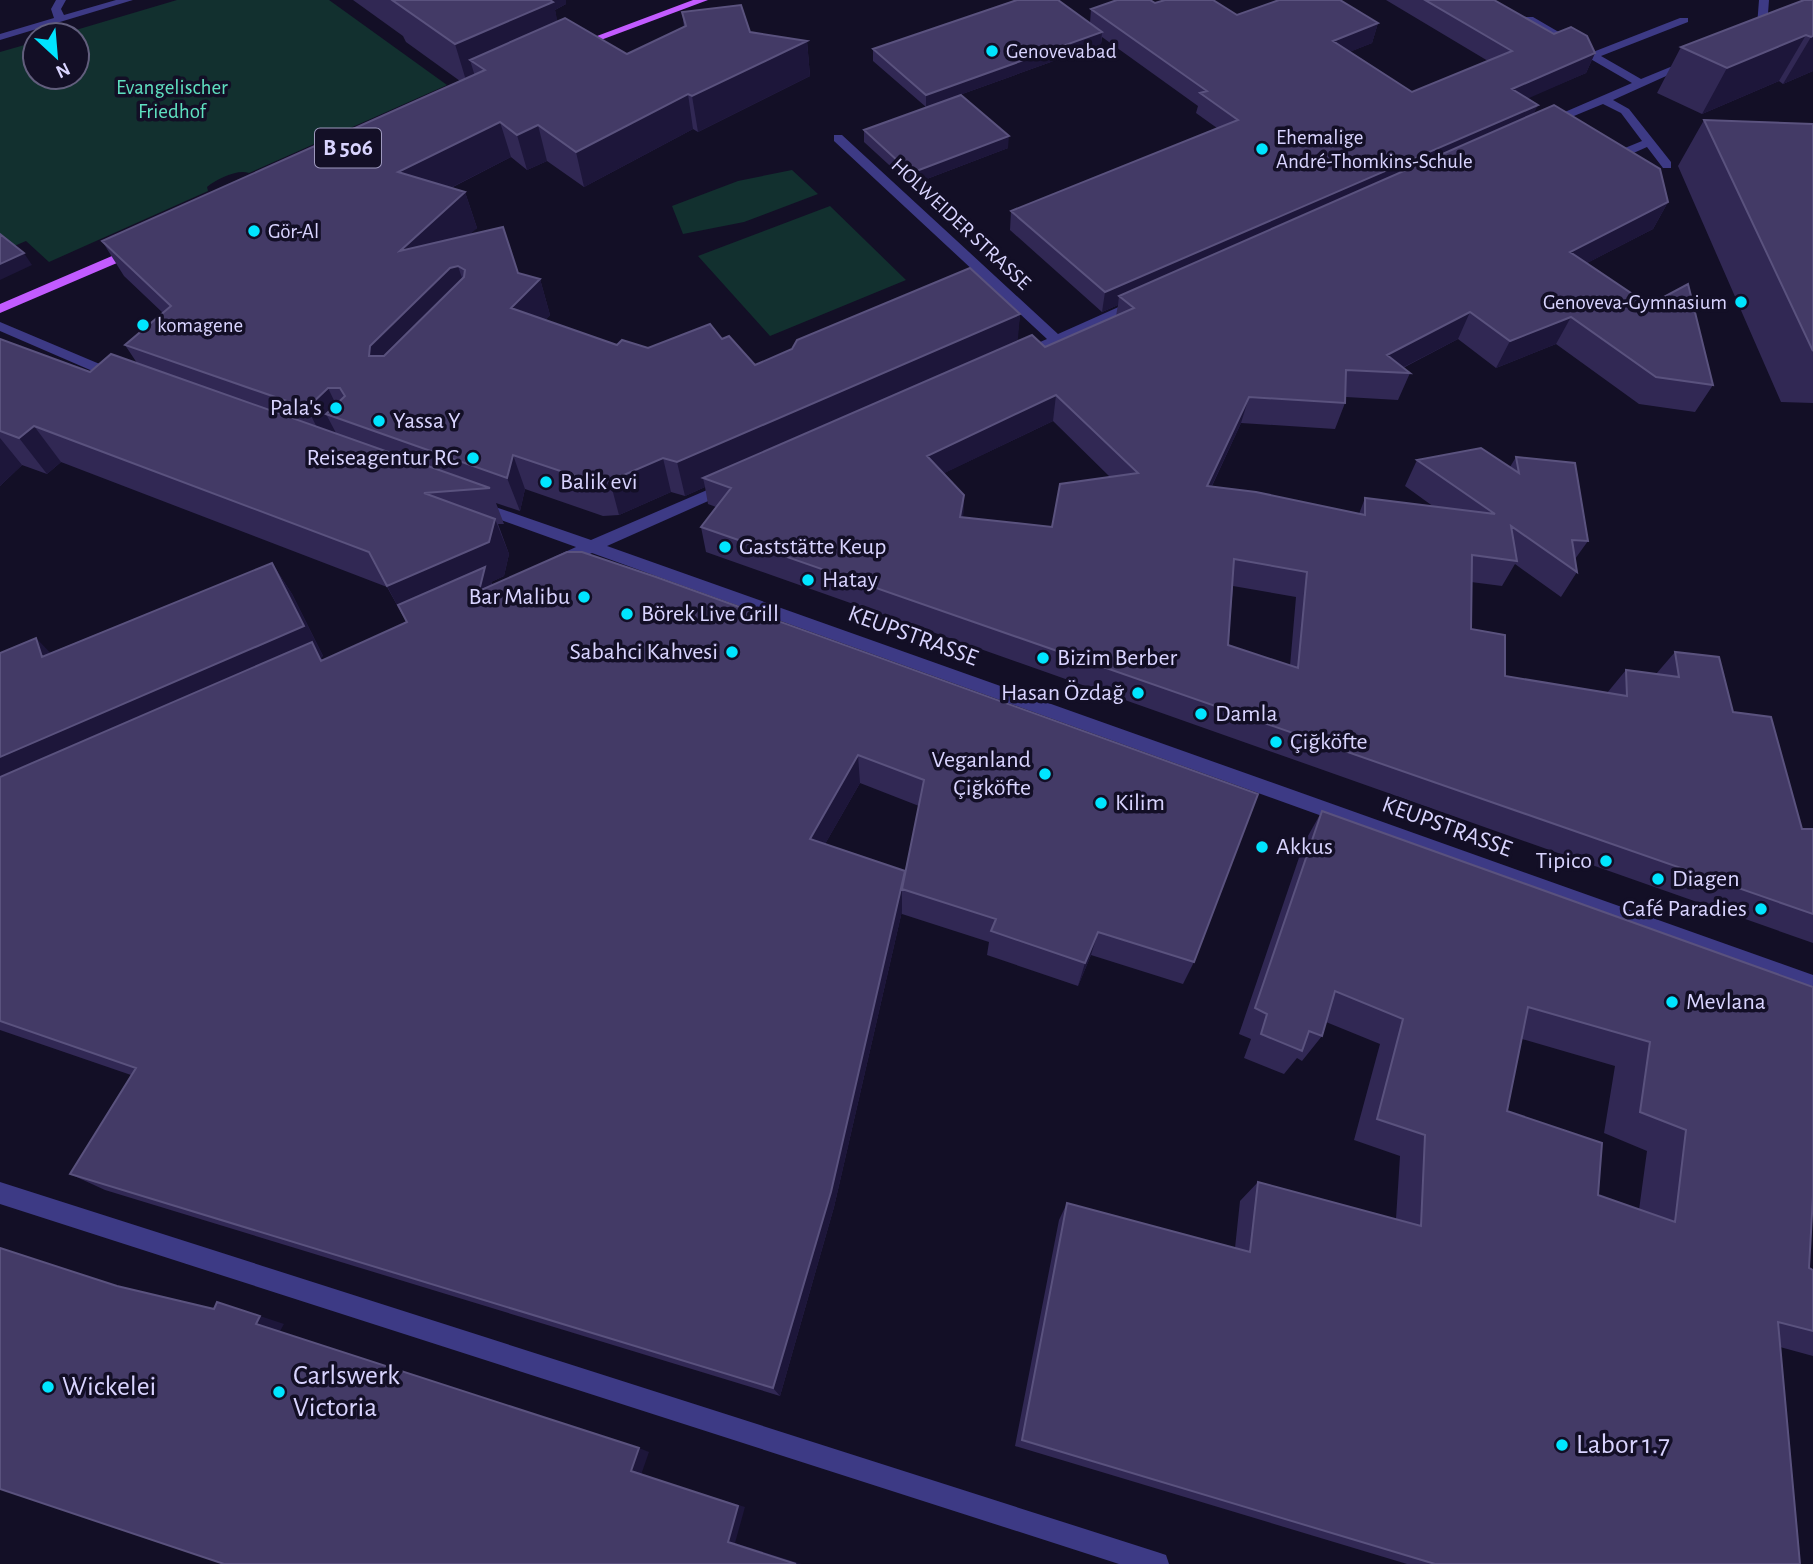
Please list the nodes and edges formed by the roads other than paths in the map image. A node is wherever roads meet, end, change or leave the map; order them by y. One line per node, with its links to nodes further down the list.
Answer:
1 (61, 0): 5 (street)
2 (128, 0): 5 (street)
3 (703, 0): 10 (main road)
4 (1763, 0): 9 (street)
5 (60, 19): 8 (street)
6 (1529, 19): 11 (street)
7 (1684, 20): 11 (street)
8 (0, 37)
9 (1746, 40)
10 (568, 49)
11 (1592, 56): 13 (street)
12 (1698, 59): 13 (street)
13 (1639, 83): 14 (street)
14 (1603, 99): 15 (street); 17 (street)
15 (1540, 127)
16 (838, 138): 24 (street, HOLWEIDER STRASSE)
17 (1649, 142): 18 (street); 19 (street)
18 (1605, 160)
19 (1667, 165)
20 (142, 247): 22 (main road)
21 (1145, 300): 24 (street)
22 (0, 309)
23 (0, 326): 26 (street)
24 (1056, 340): 25 (street)
25 (1005, 362)
26 (129, 381)
27 (742, 480): 29 (street)
28 (466, 502): 29 (street, KEUPSTRASSE)
29 (591, 547): 30 (street); 31 (street, KEUPSTRASSE)
30 (541, 569)
31 (1813, 984)
32 (0, 1193): 33 (street)
33 (1157, 1564)

